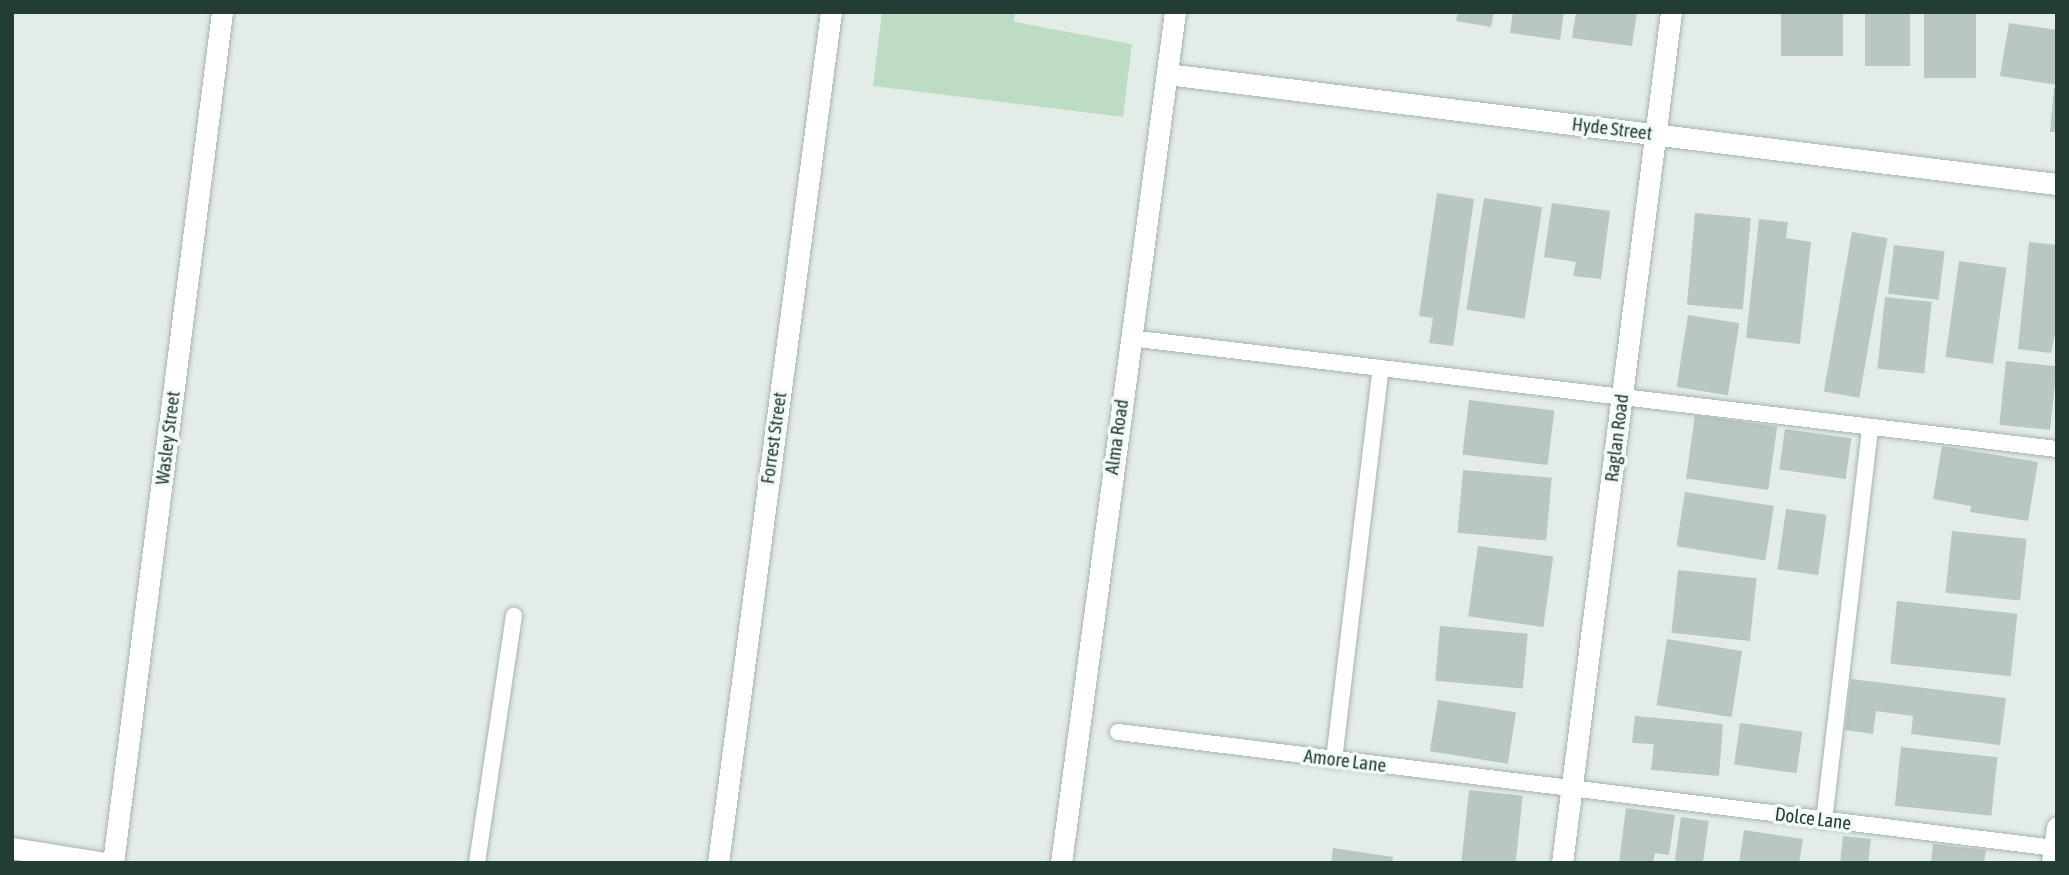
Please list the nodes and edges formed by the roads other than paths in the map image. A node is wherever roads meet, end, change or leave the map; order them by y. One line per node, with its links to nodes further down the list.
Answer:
1 (222, 12): 22 (street, Wasley Street)
2 (831, 12): 24 (street, Forrest Street)
3 (1175, 12): 5 (street, Alma Road)
4 (1671, 12): 6 (street, Raglan Road)
5 (1167, 75): 6 (street, Hyde Street); 8 (street, Alma Road)
6 (1655, 134): 7 (street, Hyde Street); 10 (street, Raglan Road)
7 (2057, 184)
8 (1130, 338): 9 (lane); 25 (street, Alma Road)
9 (1381, 369): 10 (lane); 15 (lane)
10 (1622, 398): 11 (lane); 16 (street, Raglan Road)
11 (1870, 428): 12 (lane); 17 (lane)
12 (2057, 449)
13 (514, 616): 23 (lane)
14 (1118, 732): 15 (lane, Amore Lane)
15 (1334, 760): 16 (lane, Amore Lane)
16 (1572, 790): 17 (lane, Dolce Lane); 26 (street, Raglan Road)
17 (1824, 821): 20 (lane, Dolce Lane)
18 (2057, 827): 20 (street)
19 (12, 848): 21 (street)
20 (2053, 855)
21 (105, 863)
22 (113, 863)
23 (477, 863)
24 (718, 863)
25 (1061, 863)
26 (1562, 863)

